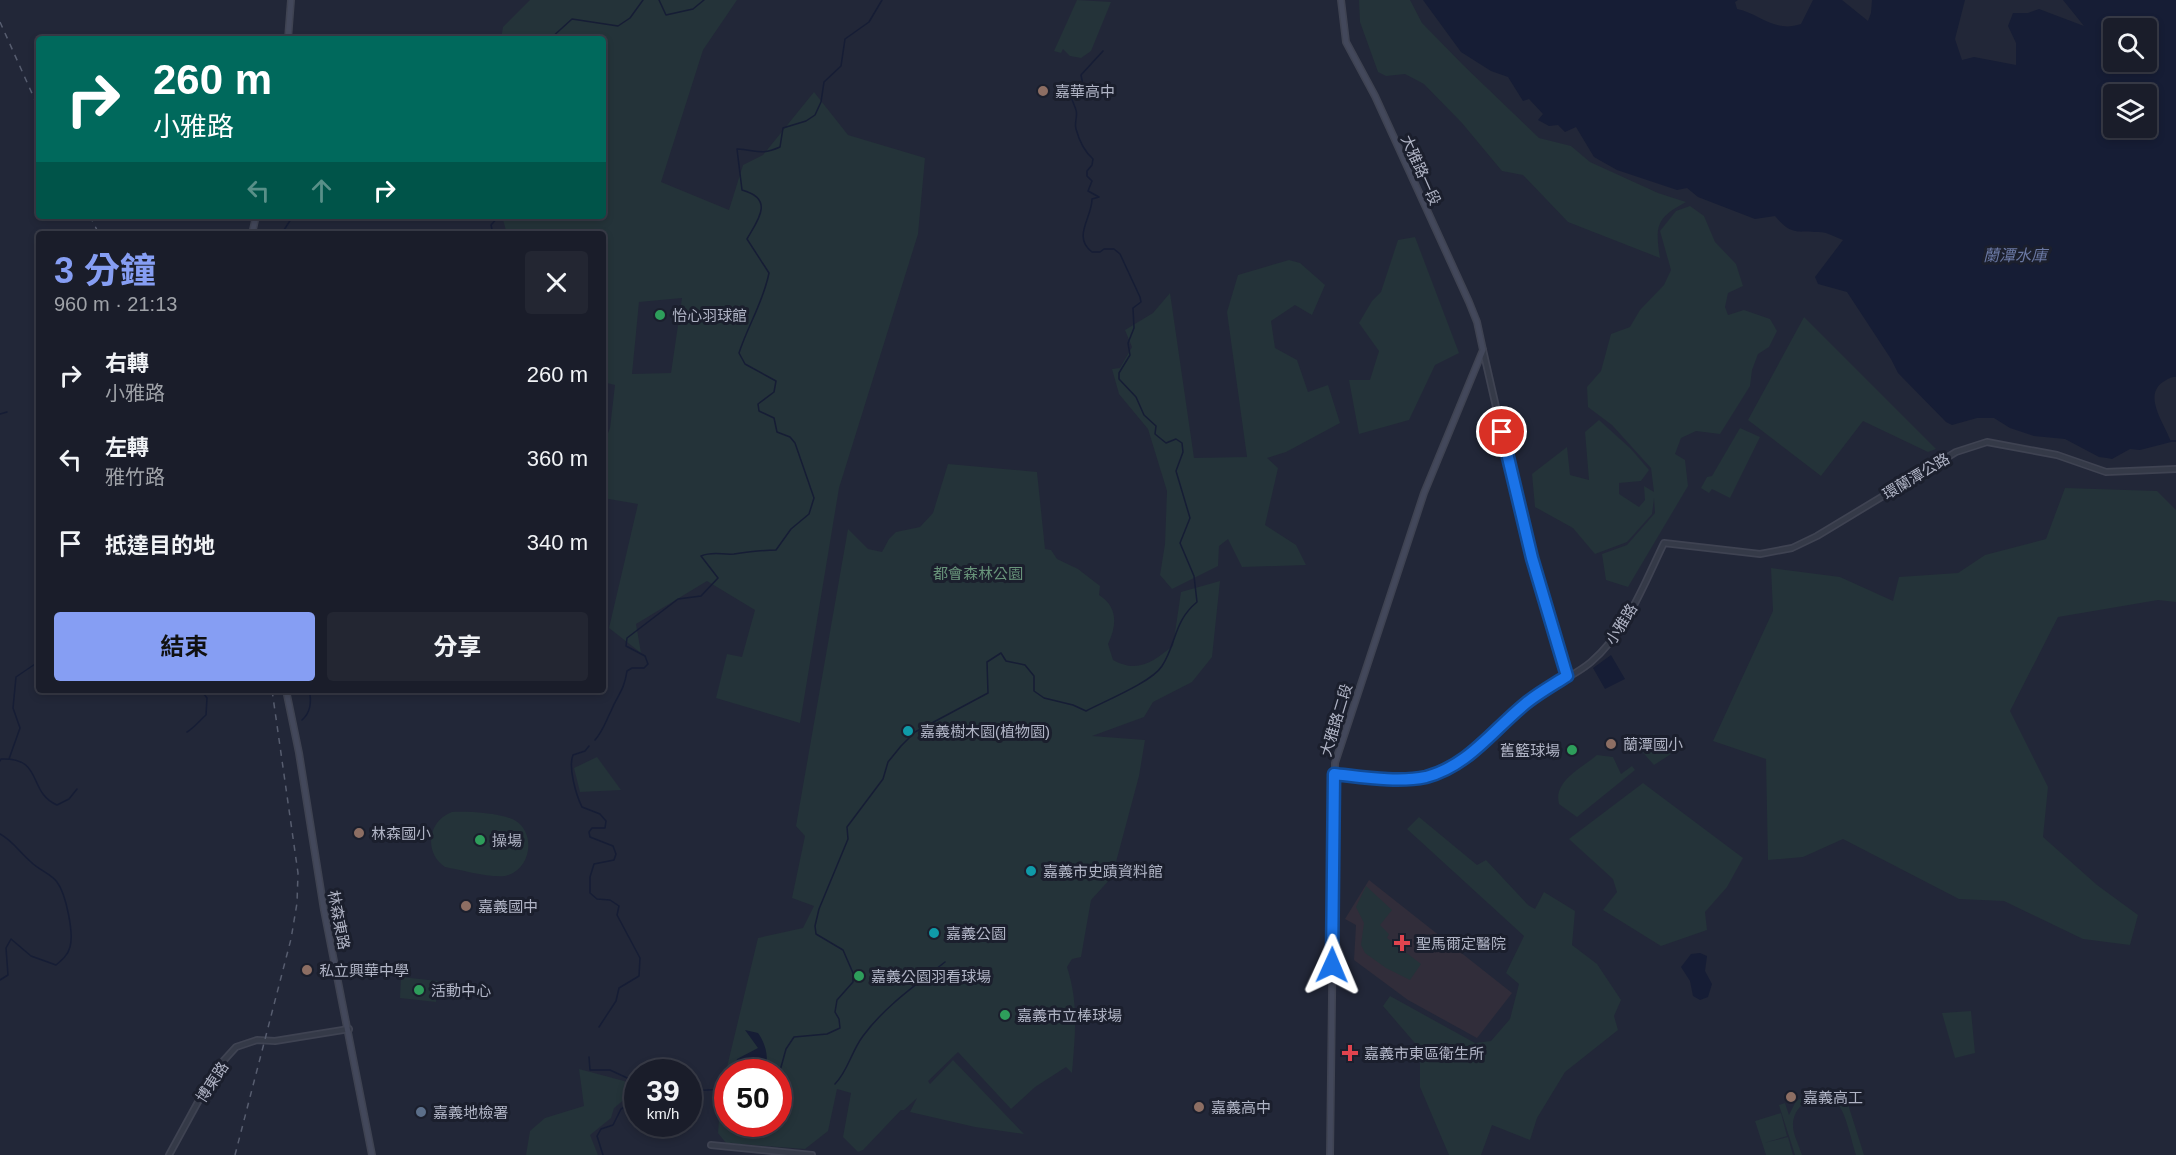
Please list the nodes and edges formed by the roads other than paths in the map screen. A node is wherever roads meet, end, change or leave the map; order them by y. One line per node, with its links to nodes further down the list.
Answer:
1 (291, 0): 3 (main road)
2 (1341, 0): 4 (main road, 大雅路一段)
3 (288, 36)
4 (1483, 350): 7 (street); 9 (main road, 大雅路二段)
5 (2176, 469): 6 (street, 環蘭潭公路)
6 (1664, 543): 7 (street, 小雅路)
7 (1567, 676): 9 (street, 小雅路)
8 (287, 693): 10 (main road, 林森東路)
9 (1334, 774): 15 (main road, 大雅路二段)
10 (349, 1029): 12 (street, 博東路); 13 (main road, 林森東路)
11 (711, 1145): 14 (street)
12 (169, 1155)
13 (372, 1155)
14 (812, 1155)
15 (1330, 1155)

